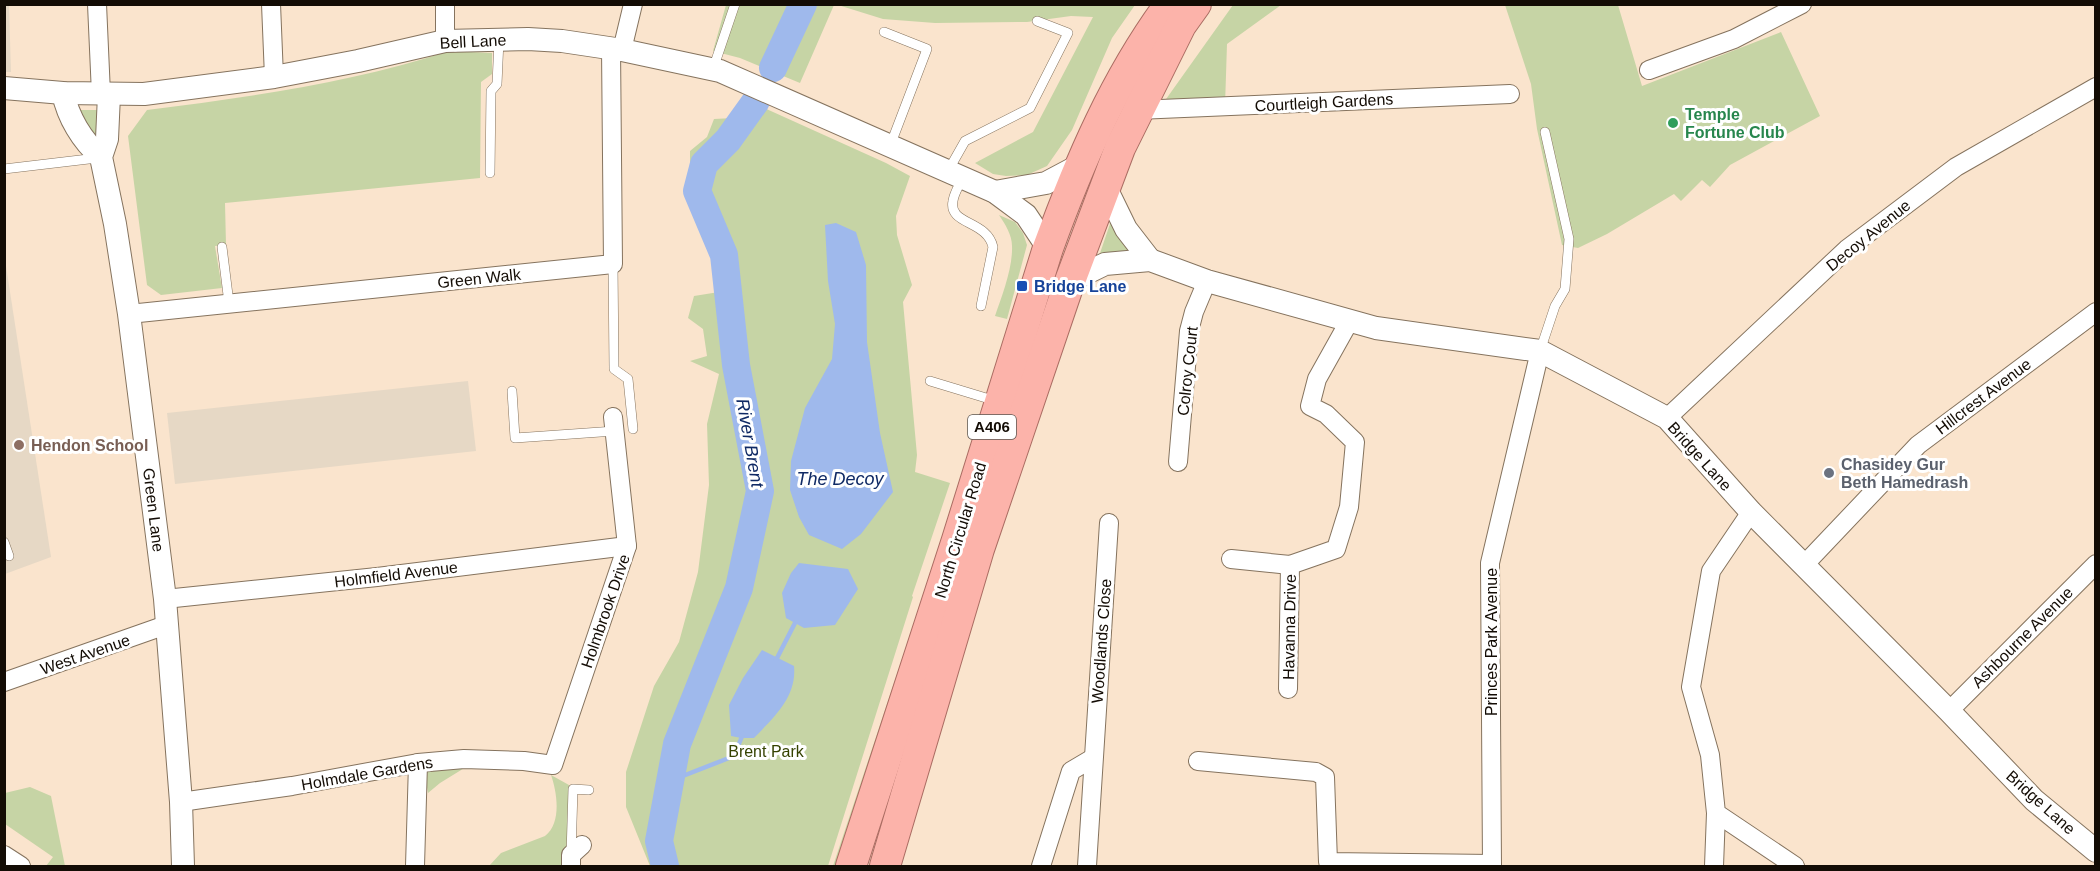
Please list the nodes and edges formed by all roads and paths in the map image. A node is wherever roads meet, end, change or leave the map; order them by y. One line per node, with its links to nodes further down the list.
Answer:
1 (97, 4): 20 (street)
2 (271, 4): 16 (street)
3 (445, 4): 12 (street)
4 (633, 4): 13 (street)
5 (735, 4): 14 (lane)
6 (1170, 4): 26 (highway, North Circular Road / A406)
7 (1196, 4): 22 (highway, North Circular Road / A406)
8 (1802, 4): 15 (street)
9 (1038, 21): 29 (lane)
10 (884, 32): 24 (lane)
11 (499, 39): 12 (street, Bell Lane); 13 (street, Bell Lane); 28 (lane)
12 (445, 41): 16 (street, Bell Lane)
13 (617, 49): 14 (street, Bell Lane); 35 (street)
14 (713, 69): 24 (street, Bell Lane)
15 (1649, 70)
16 (274, 77): 20 (street, Bell Lane)
17 (2096, 87): 47 (street, Decoy Avenue)
18 (4, 88): 19 (street, Bell Lane)
19 (63, 93): 20 (street, Bell Lane); 25 (street, Green Lane)
20 (105, 94): 25 (street, Green Lane)
21 (1510, 94): 22 (street, Courtleigh Gardens)
22 (1137, 110): 30 (highway, North Circular Road / A406)
23 (1545, 132): 43 (lane)
24 (890, 146): 29 (street)
25 (101, 157): 27 (lane); 41 (street, Green Lane)
26 (1078, 166): 31 (street); 33 (highway, North Circular Road / A406)
27 (4, 169)
28 (490, 173)
29 (955, 174): 31 (street); 39 (lane)
30 (1104, 186): 34 (street); 36 (highway, North Circular Road / A406)
31 (995, 192): 33 (street)
32 (222, 248): 38 (lane)
33 (1048, 248): 46 (highway, North Circular Road / A406)
34 (1150, 260): 36 (street, Bridge Lane); 37 (street, Bridge Lane)
35 (614, 264): 38 (street, Green Walk); 48 (lane)
36 (1070, 281): 79 (highway, North Circular Road / A406)
37 (1207, 281): 42 (street, Bridge Lane); 49 (street, Colroy Court)
38 (229, 303): 41 (street, Green Walk)
39 (981, 306)
40 (2096, 312): 58 (street, Hillcrest Avenue)
41 (129, 314): 59 (street, Green Lane)
42 (1350, 320): 43 (street, Bridge Lane); 57 (street, Havanna Drive)
43 (1540, 351): 47 (street, Bridge Lane); 74 (street, Princes Park Avenue)
44 (930, 381): 46 (lane)
45 (512, 391): 48 (lane)
46 (1000, 403): 78 (highway, North Circular Road / A406)
47 (1667, 418): 50 (street, Bridge Lane)
48 (620, 426): 53 (street, Holmbrook Drive)
49 (1178, 462)
50 (1751, 512): 58 (street, Bridge Lane); 70 (street)
51 (1109, 524): 64 (street, Woodlands Close)
52 (4, 542): 54 (lane)
53 (627, 546): 59 (street, Holmfield Avenue); 67 (street, Holmbrook Drive)
54 (9, 556)
55 (1231, 559): 57 (street, Havanna Drive)
56 (2096, 564): 63 (street, Ashbourne Avenue)
57 (1290, 566): 62 (street, Havanna Drive)
58 (1804, 566): 63 (street, Bridge Lane)
59 (165, 599): 60 (street, Green Lane)
60 (166, 625): 61 (street, West Avenue); 69 (street, Green Lane)
61 (4, 682)
62 (1288, 690)
63 (1949, 711): 71 (street, Bridge Lane)
64 (1093, 758): 80 (street); 81 (street, Woodlands Close)
65 (1198, 761): 74 (street)
66 (417, 763): 67 (street, Holmdale Gardens); 69 (street, Holmdale Gardens); 77 (street)
67 (553, 765)
68 (589, 790): 73 (lane)
69 (181, 802): 76 (street, Green Lane)
70 (1716, 813): 82 (street); 83 (street)
71 (2096, 851)
72 (4, 855): 75 (street)
73 (575, 856)
74 (1492, 865)
75 (21, 867)
76 (183, 867)
77 (415, 867)
78 (851, 867)
79 (885, 867)
80 (1041, 867)
81 (1087, 867)
82 (1714, 867)
83 (1795, 867)

